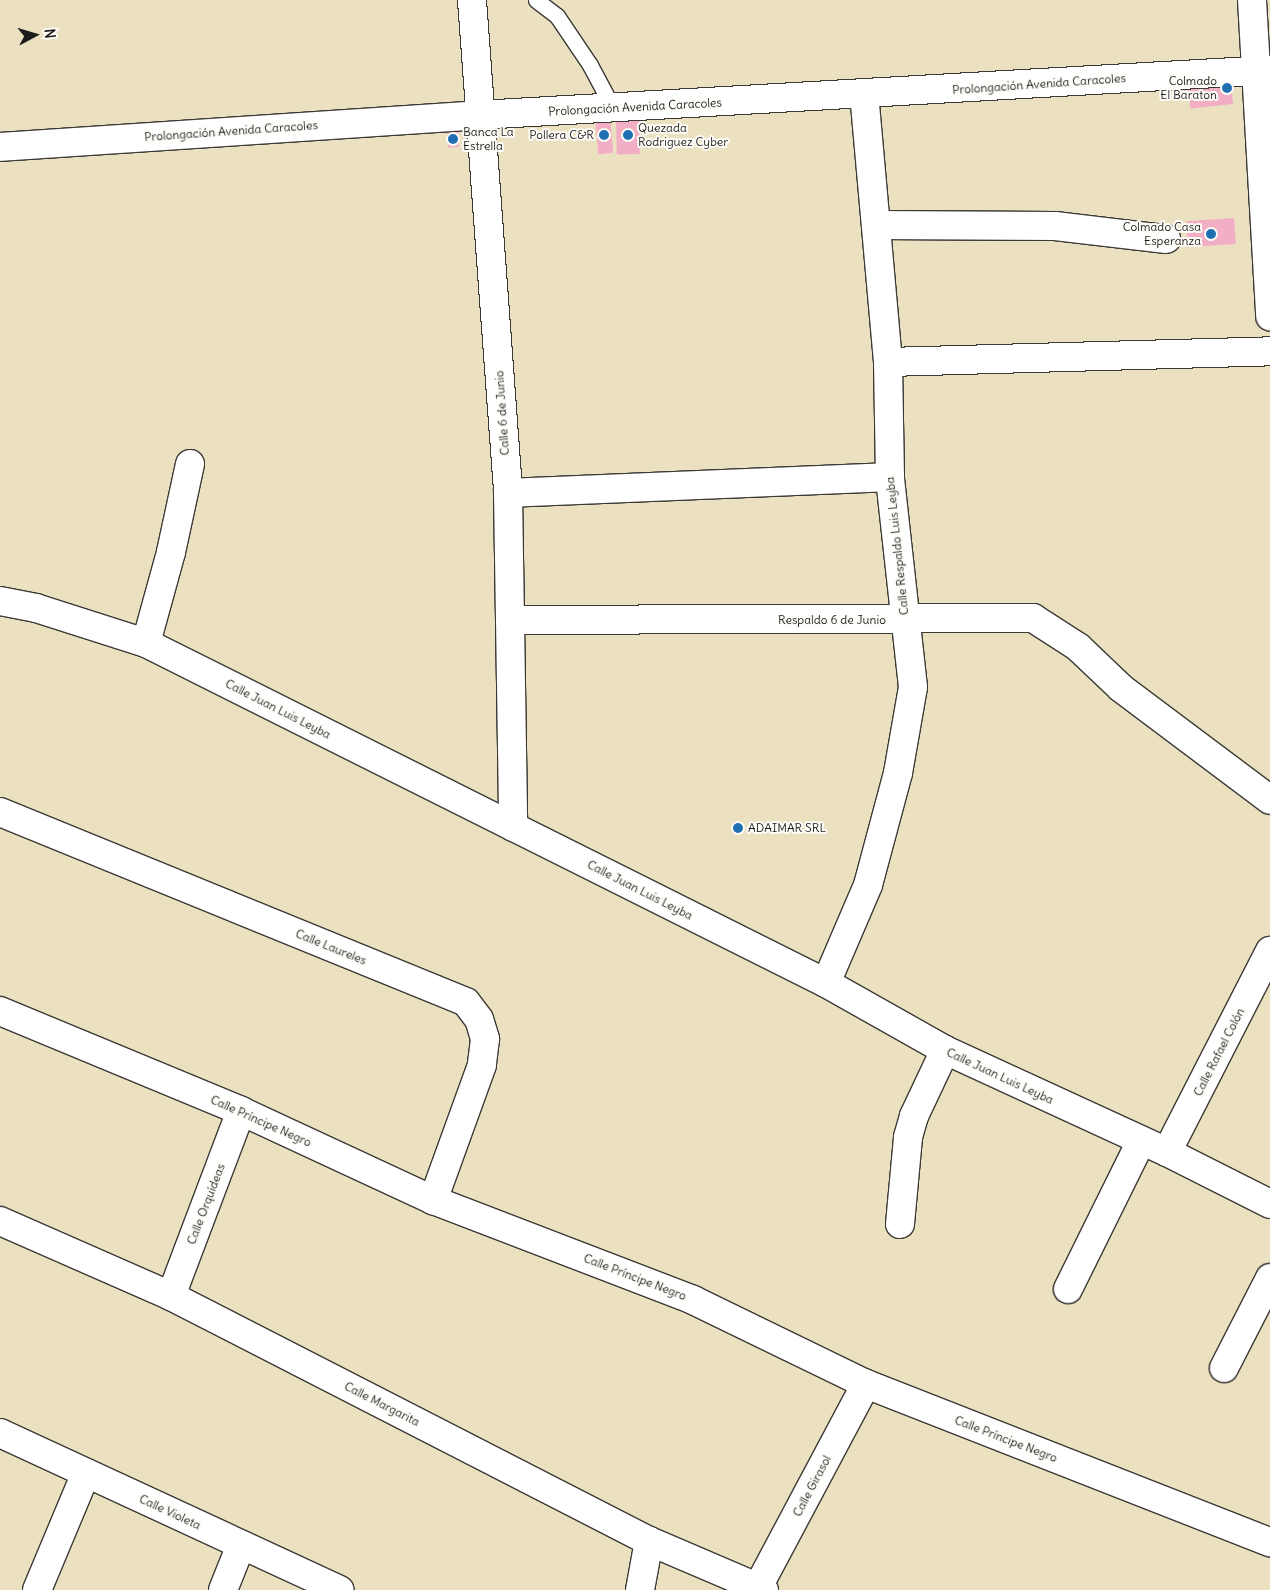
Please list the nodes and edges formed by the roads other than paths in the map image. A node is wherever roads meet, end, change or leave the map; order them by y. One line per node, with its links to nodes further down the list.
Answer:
1 (472, 0): 7 (street, Calle 6 de Junio)
2 (536, 0): 6 (lane)
3 (1252, 0): 4 (street)
4 (1263, 70): 5 (street, Prolongación Avenida Caracoles); 11 (street)
5 (864, 95): 6 (street, Prolongación Avenida Caracoles); 9 (street, Calle Respaldo Luis Leyba)
6 (613, 108): 7 (street, Prolongación Avenida Caracoles)
7 (479, 115): 8 (street, Prolongación Avenida Caracoles); 16 (street, Calle 6 de Junio)
8 (0, 147)
9 (876, 225): 10 (street); 13 (street, Calle Respaldo Luis Leyba)
10 (1166, 239)
11 (1270, 316)
12 (1270, 351): 13 (street)
13 (888, 362): 15 (street, Calle Respaldo Luis Leyba)
14 (190, 464): 20 (street)
15 (890, 478): 16 (street); 19 (street, Calle Respaldo Luis Leyba)
16 (508, 493): 18 (street, Calle 6 de Junio)
17 (0, 601): 20 (street, Calle Juan Luis Leyba)
18 (511, 620): 19 (street, Respaldo 6 de Junio); 23 (street, Calle 6 de Junio)
19 (904, 620): 21 (street, Respaldo 6 de Junio); 25 (street, Calle Respaldo Luis Leyba)
20 (146, 642): 23 (street, Calle Juan Luis Leyba)
21 (1270, 800)
22 (0, 812): 31 (street, Calle Laureles)
23 (513, 827): 25 (street, Calle Juan Luis Leyba)
24 (1270, 951): 30 (street, Calle Rafael Colón)
25 (826, 983): 27 (street, Calle Juan Luis Leyba)
26 (0, 1011): 28 (street, Calle Príncipe Negro)
27 (945, 1050): 29 (street, Calle Juan Luis Leyba); 33 (street)
28 (241, 1111): 31 (street, Calle Príncipe Negro); 37 (street, Calle Orquídeas)
29 (1140, 1140): 30 (street, Calle Juan Luis Leyba); 36 (street)
30 (1167, 1152): 32 (street, Calle Juan Luis Leyba)
31 (433, 1200): 39 (street, Calle Príncipe Negro)
32 (1270, 1204)
33 (900, 1224)
34 (2, 1227): 37 (street, Calle Margarita)
35 (1270, 1278): 38 (street)
36 (1068, 1289)
37 (171, 1296): 42 (street, Calle Margarita)
38 (1224, 1368)
39 (866, 1384): 43 (street, Calle Príncipe Negro); 45 (street, Calle Girasol)
40 (0, 1433): 41 (street, Calle Violeta)
41 (86, 1473): 44 (street, Calle Violeta); 46 (street)
42 (649, 1541): 45 (street, Calle Margarita); 49 (street)
43 (1270, 1542)
44 (241, 1545): 47 (street); 48 (street, Calle Violeta)
45 (761, 1589)
46 (37, 1590)
47 (223, 1590)
48 (340, 1590)
49 (640, 1590)

